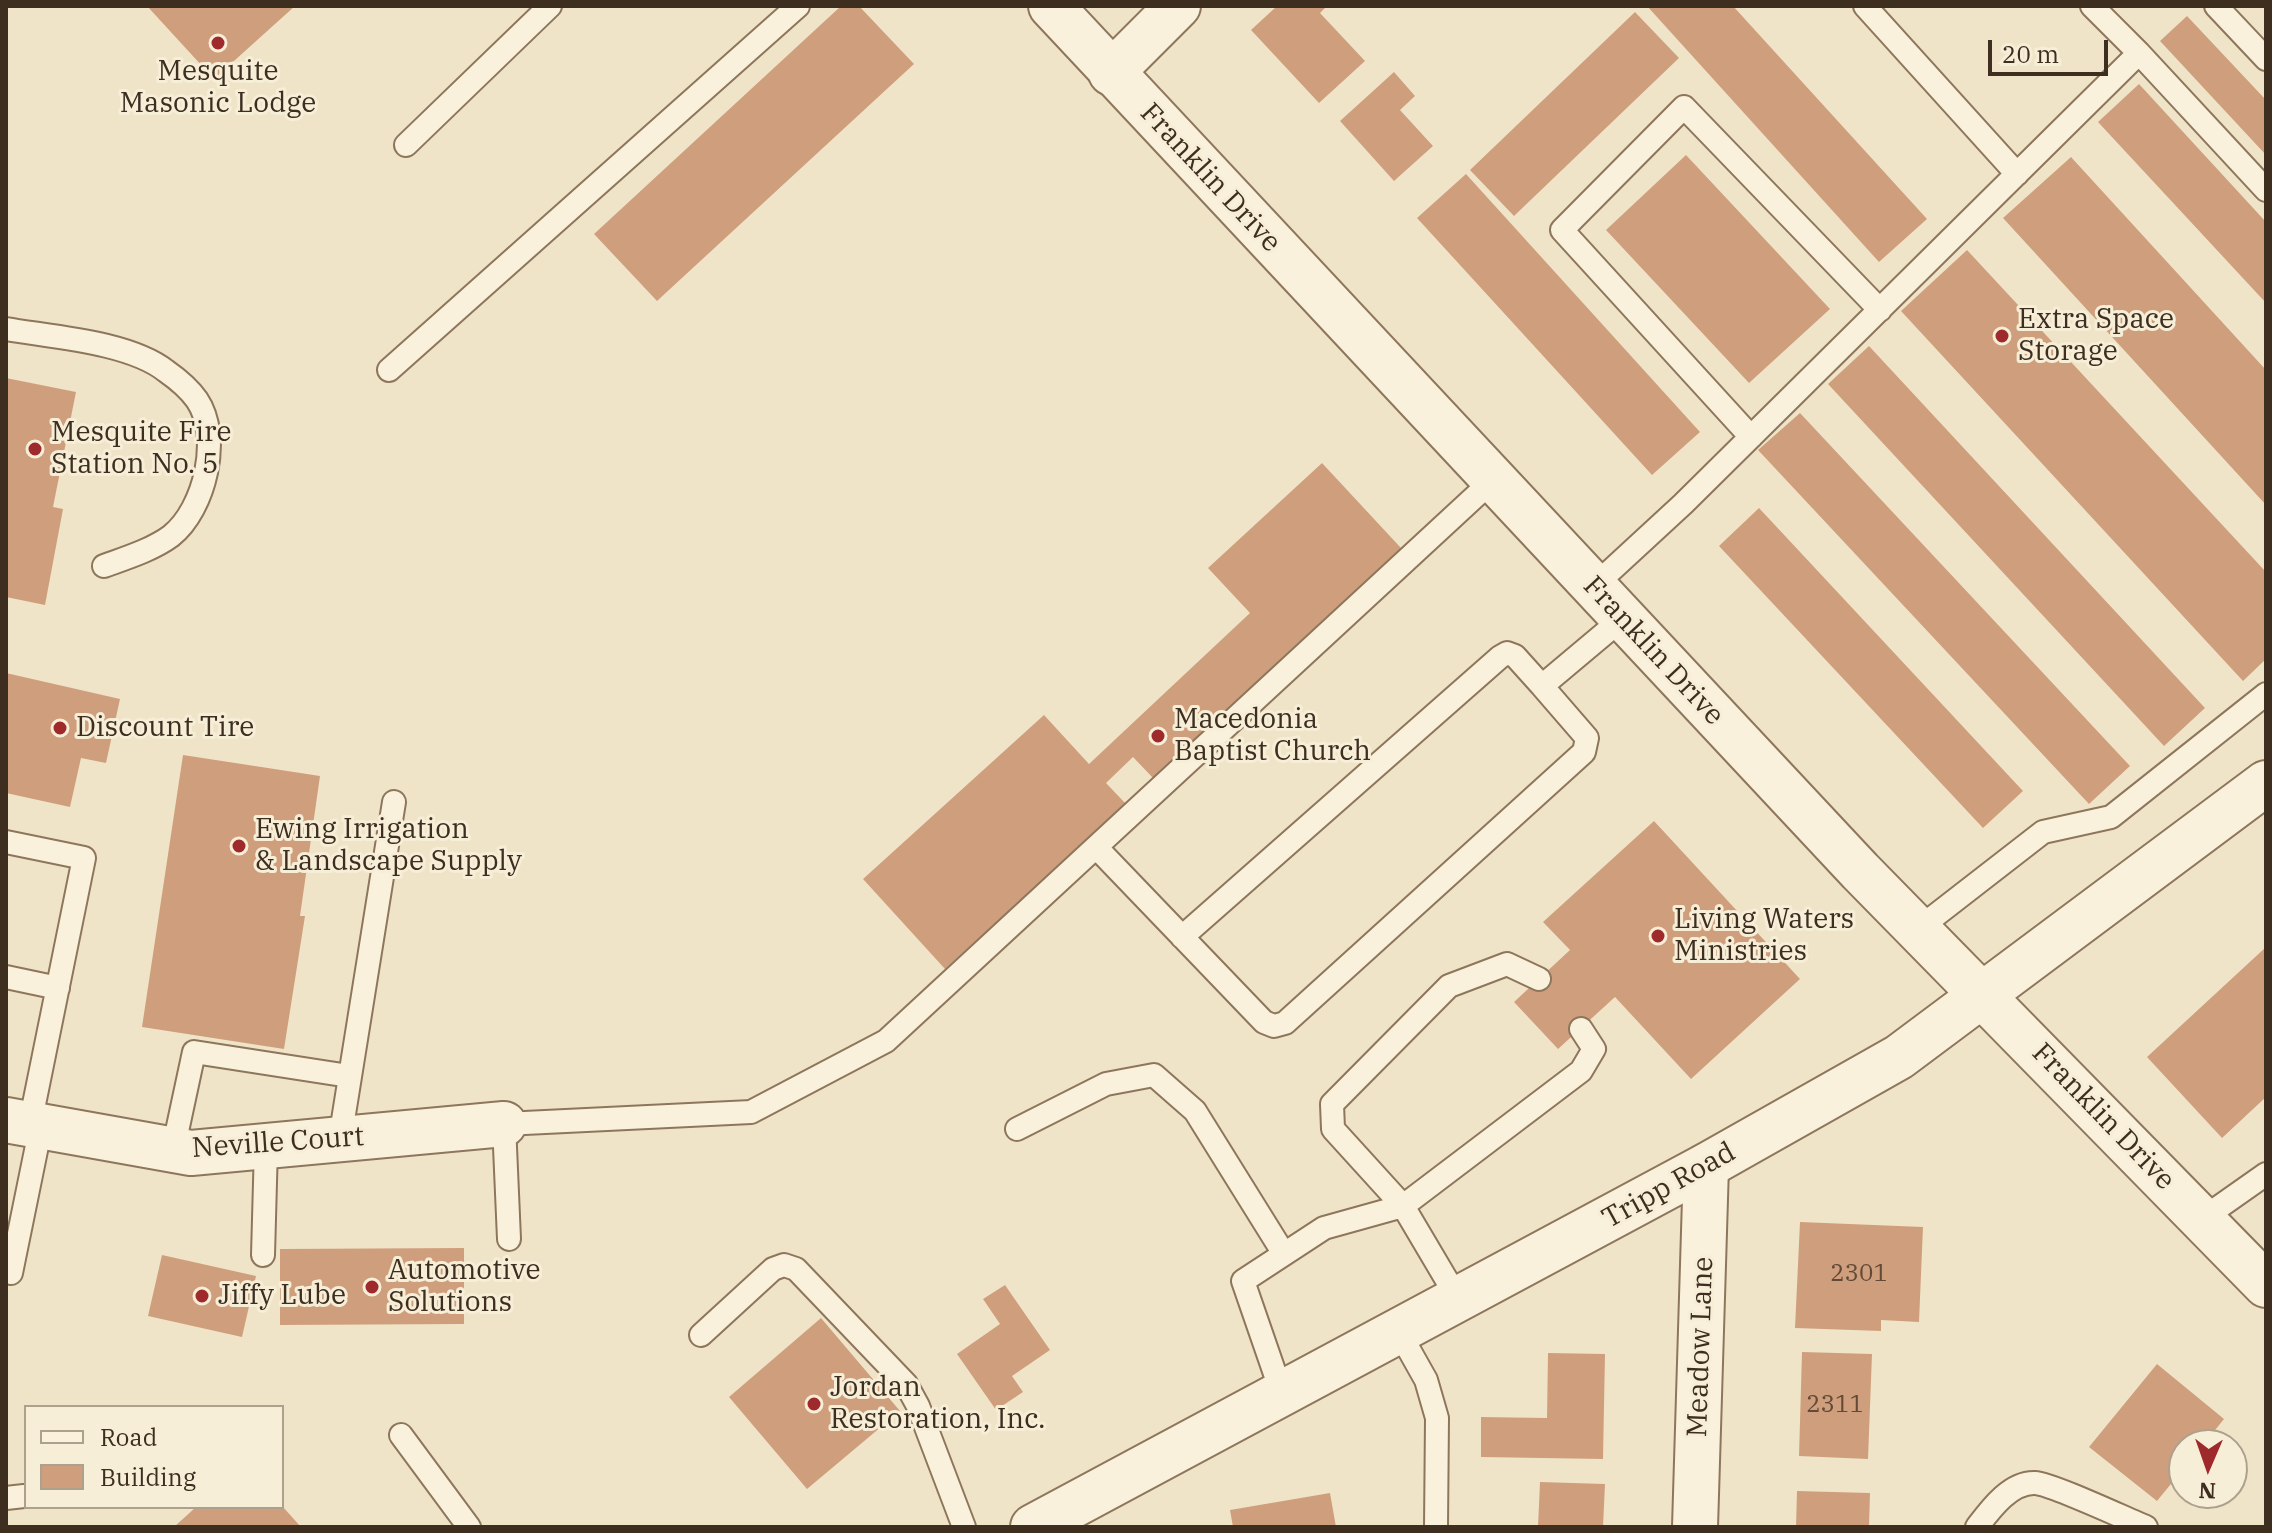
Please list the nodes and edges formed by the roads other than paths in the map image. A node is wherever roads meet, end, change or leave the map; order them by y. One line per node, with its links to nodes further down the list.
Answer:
1 (550, 6): 11 (lane)
2 (798, 6): 16 (lane)
3 (1051, 6): 10 (street, Franklin Drive)
4 (1178, 6): 10 (street)
5 (1865, 6): 12 (lane)
6 (2092, 6): 8 (lane)
7 (2216, 6): 9 (lane)
8 (2139, 53): 12 (lane); 13 (lane)
9 (2266, 59)
10 (1111, 73): 18 (street, Franklin Drive)
11 (406, 145)
12 (2017, 174): 14 (lane)
13 (2266, 190)
14 (1880, 310): 17 (lane); 17 (lane)
15 (6, 329): 19 (lane)
16 (389, 370)
17 (1751, 437): 20 (lane)
18 (1493, 480): 20 (street, Franklin Drive); 27 (lane)
19 (104, 566)
20 (1593, 587): 21 (street, Franklin Drive)
21 (1623, 618): 22 (lane); 28 (street, Franklin Drive)
22 (1542, 686): 29 (lane); 29 (lane)
23 (2266, 694): 28 (lane)
24 (2266, 783): 33 (street, Tripp Road)
25 (394, 802): 35 (lane)
26 (6, 842): 32 (lane)
27 (1096, 847): 29 (lane); 37 (lane)
28 (1918, 929): 33 (street, Franklin Drive)
29 (1182, 937)
30 (6, 977): 32 (lane)
31 (1539, 979): 44 (lane)
32 (58, 988): 36 (lane)
33 (1984, 995): 42 (street, Tripp Road); 45 (street, Franklin Drive)
34 (1581, 1029): 44 (lane)
35 (349, 1076): 39 (lane); 41 (lane)
36 (26, 1123): 41 (street, Neville Court); 49 (lane)
37 (504, 1124): 39 (street, Neville Court); 46 (lane)
38 (1017, 1129): 47 (lane)
39 (340, 1139): 40 (street, Neville Court)
40 (266, 1146): 41 (street, Neville Court); 48 (lane)
41 (173, 1150)
42 (1706, 1166): 51 (street, Tripp Road); 61 (street, Meadow Lane)
43 (2266, 1174): 45 (lane)
44 (1403, 1206): 47 (lane); 51 (lane)
45 (2202, 1219): 50 (street, Franklin Drive)
46 (509, 1239)
47 (1284, 1254): 54 (lane)
48 (263, 1255)
49 (11, 1273)
50 (2266, 1285)
51 (1458, 1299): 52 (street, Tripp Road)
52 (1399, 1332): 54 (street, Tripp Road); 60 (lane)
53 (701, 1335): 58 (lane)
54 (1282, 1394): 56 (street, Tripp Road)
55 (401, 1435): 57 (lane)
56 (1085, 1515): 59 (street, Tripp Road)
57 (469, 1527)
58 (964, 1527)
59 (1033, 1527)
60 (1436, 1527)
61 (1695, 1527)
62 (1977, 1527): 63 (lane)
63 (2146, 1527)

